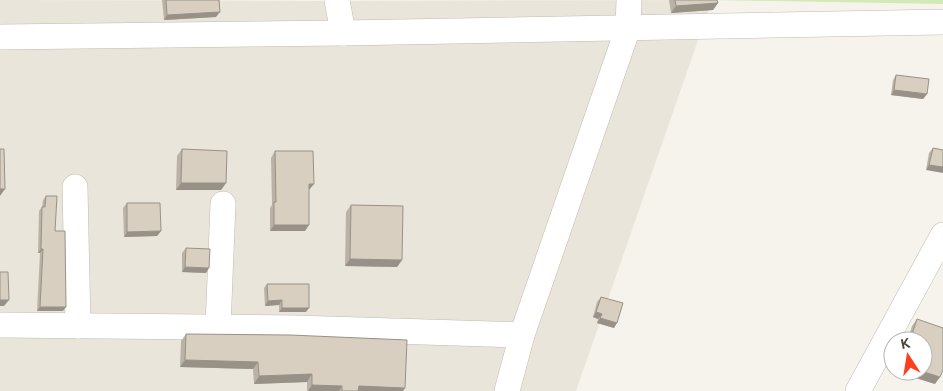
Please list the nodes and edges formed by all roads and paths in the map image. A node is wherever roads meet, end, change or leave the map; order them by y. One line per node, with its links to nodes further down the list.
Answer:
1 (338, 0): 5 (street)
2 (629, 0): 4 (street)
3 (943, 22): 4 (street)
4 (628, 28): 5 (street); 13 (street)
5 (343, 33): 6 (street)
6 (0, 37)
7 (75, 187): 11 (street)
8 (223, 204): 12 (street)
9 (943, 235): 15 (street)
10 (0, 325): 11 (street)
11 (78, 326): 12 (street)
12 (218, 327): 13 (street)
13 (522, 335): 14 (street)
14 (507, 391)
15 (858, 391)

